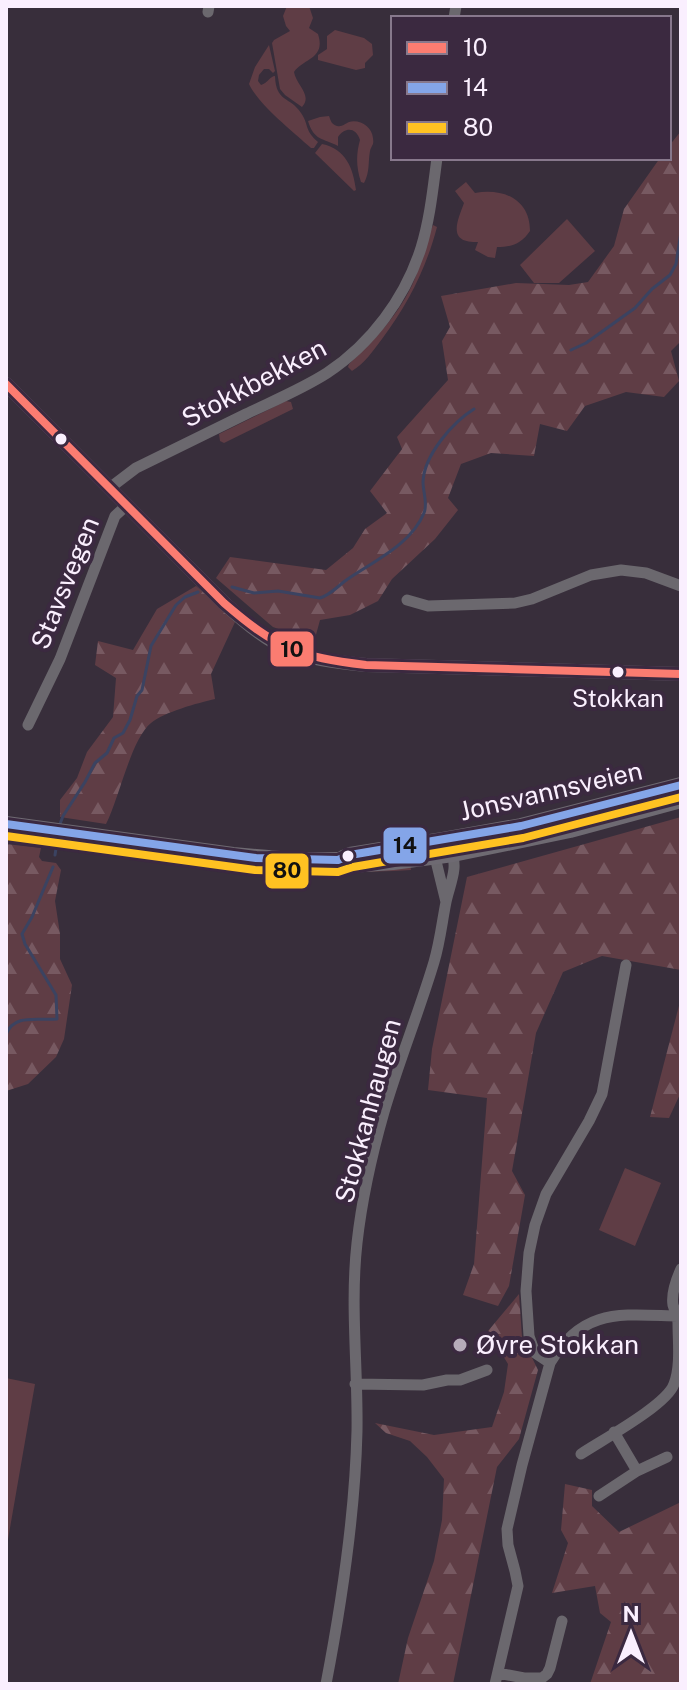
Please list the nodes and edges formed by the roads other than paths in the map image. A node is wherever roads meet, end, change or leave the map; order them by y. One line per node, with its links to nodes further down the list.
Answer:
1 (437, 160): 3 (street, Stokkbekken)
2 (6, 384): 3 (street)
3 (111, 487): 4 (street)
4 (127, 505): 7 (street); 8 (street, Stavsvegen)
5 (681, 586): 6 (street)
6 (407, 600)
7 (681, 674)
8 (28, 725)
9 (681, 785): 12 (main road, Jonsvannsveien)
10 (681, 800): 12 (main road, Jonsvannsveien)
11 (14, 825): 14 (main road, Jonsvannsveien)
12 (448, 847): 13 (main road, Jonsvannsveien); 14 (main road, Jonsvannsveien); 15 (street, Stokkanhaugen)
13 (435, 857): 14 (main road, Jonsvannsveien); 15 (street, Stokkanhaugen)
14 (338, 860)
15 (446, 902): 21 (street, Stokkanhaugen)
16 (626, 965): 19 (street)
17 (681, 1269): 18 (street)
18 (679, 1316): 19 (street); 22 (street)
19 (550, 1363): 28 (street)
20 (487, 1370): 21 (street)
21 (355, 1384): 29 (street, Stokkanhaugen)
22 (614, 1432): 23 (street); 25 (street)
23 (581, 1454)
24 (667, 1457): 25 (street)
25 (637, 1471): 26 (street)
26 (599, 1496)
27 (562, 1621): 28 (street)
28 (496, 1678)
29 (326, 1684)

